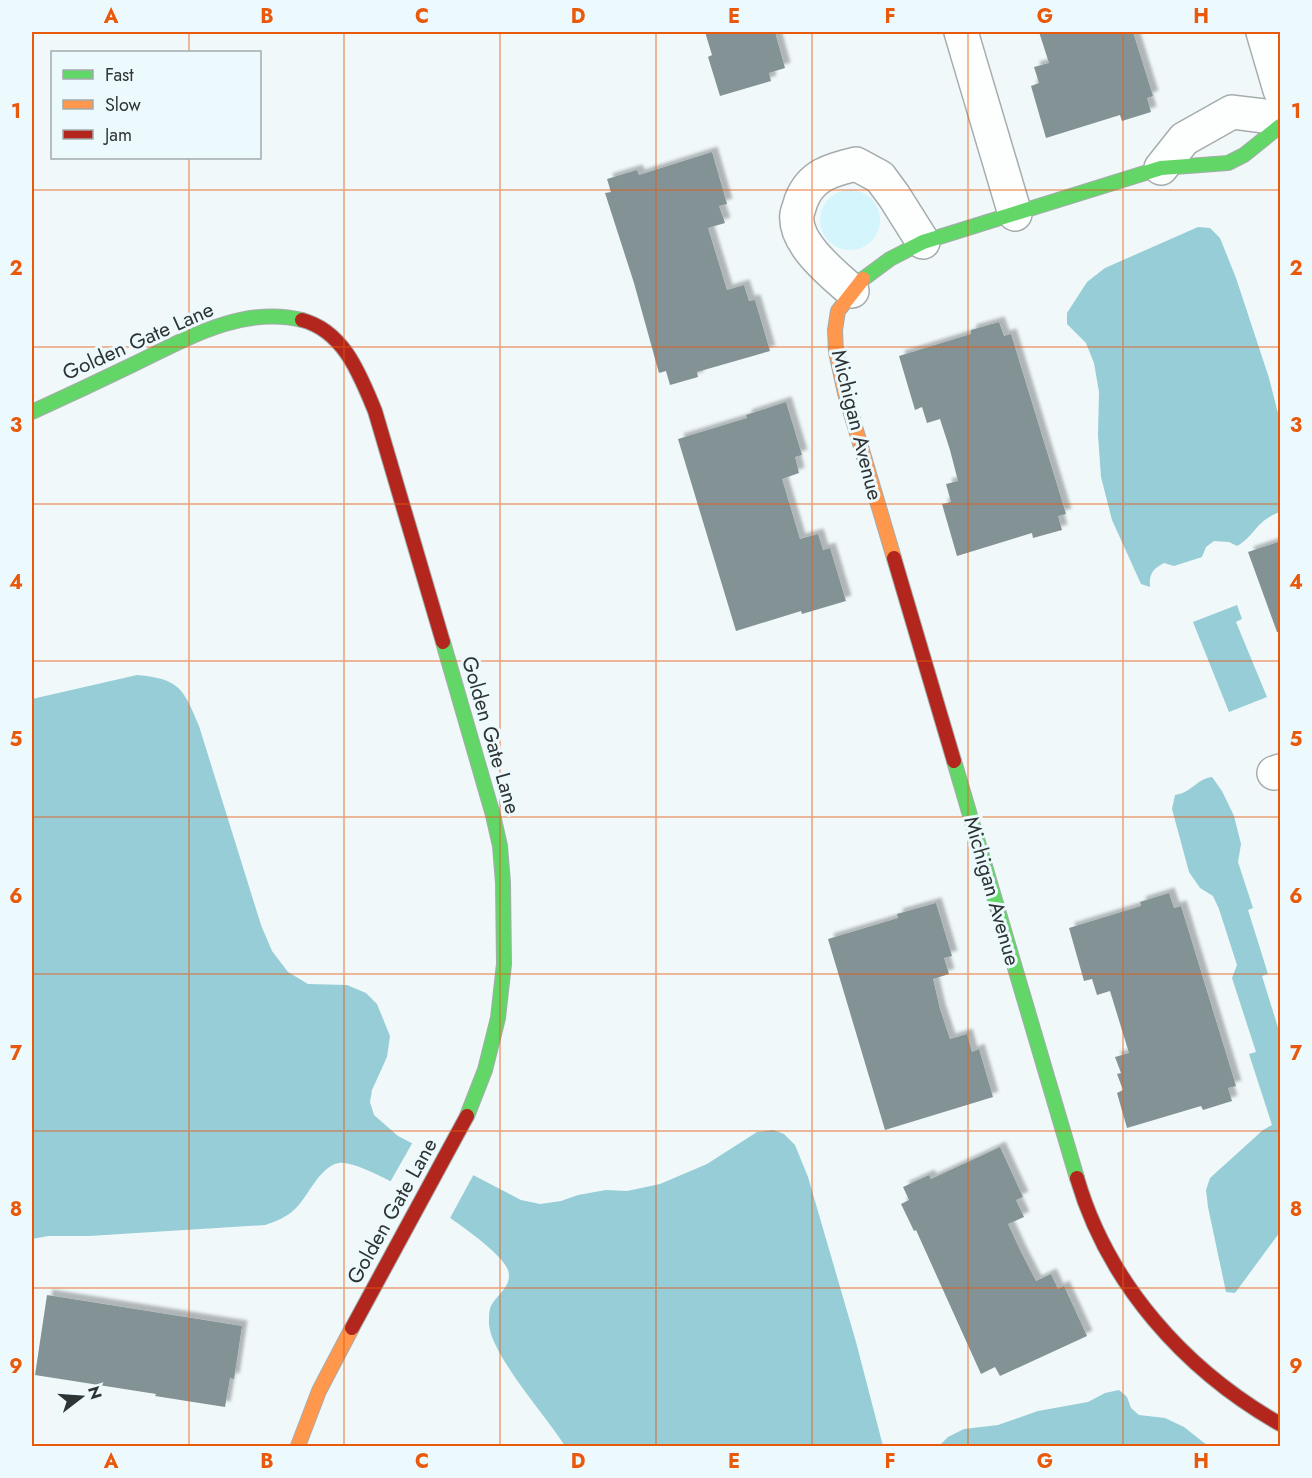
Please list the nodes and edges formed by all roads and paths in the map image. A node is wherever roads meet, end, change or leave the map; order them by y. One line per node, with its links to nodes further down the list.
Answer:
1 (961, 32): 7 (street)
2 (1263, 32): 3 (street)
3 (1281, 90)
4 (1281, 118): 6 (street)
5 (1281, 126): 6 (street, Michigan Avenue)
6 (1161, 168): 7 (street, Michigan Avenue)
7 (1015, 214): 8 (street, Michigan Avenue)
8 (923, 242): 9 (street, Michigan Avenue); 9 (street)
9 (852, 291): 11 (street, Michigan Avenue)
10 (32, 412): 12 (street, Golden Gate Lane)
11 (1281, 1424)
12 (298, 1446)

